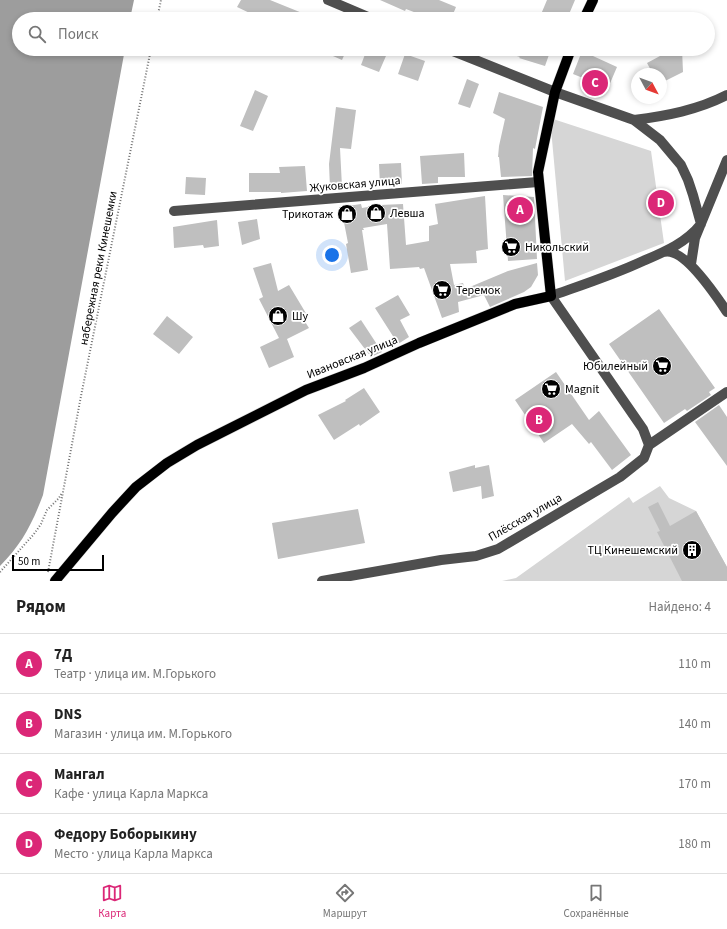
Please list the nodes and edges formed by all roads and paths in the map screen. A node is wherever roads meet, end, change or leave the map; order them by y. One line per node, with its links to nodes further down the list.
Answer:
1 (161, 0): 4 (path)
2 (328, 0): 5 (street)
3 (592, 0): 6 (main road)
4 (158, 12)
5 (356, 12)
6 (587, 12)
7 (150, 56): 23 (path, набережная реки Кинешемки)
8 (465, 56): 10 (street)
9 (569, 56): 10 (main road)
10 (555, 92): 12 (street); 14 (main road)
11 (727, 95): 12 (street)
12 (634, 120): 16 (street)
13 (727, 160): 16 (street)
14 (538, 182): 15 (street, Жуковская улица); 19 (main road)
15 (174, 211)
16 (701, 224): 17 (street, Ивановская улица); 18 (street)
17 (662, 253): 18 (street); 19 (street, Ивановская улица)
18 (691, 264): 20 (street)
19 (551, 296): 22 (street); 26 (main road, Ивановская улица)
20 (727, 312)
21 (727, 392): 22 (street)
22 (649, 445): 27 (street, Плёсская улица)
23 (63, 490): 24 (path, набережная реки Кинешемки); 25 (path, набережная реки Кинешемки)
24 (0, 572)
25 (48, 574)
26 (55, 581)
27 (322, 581)

